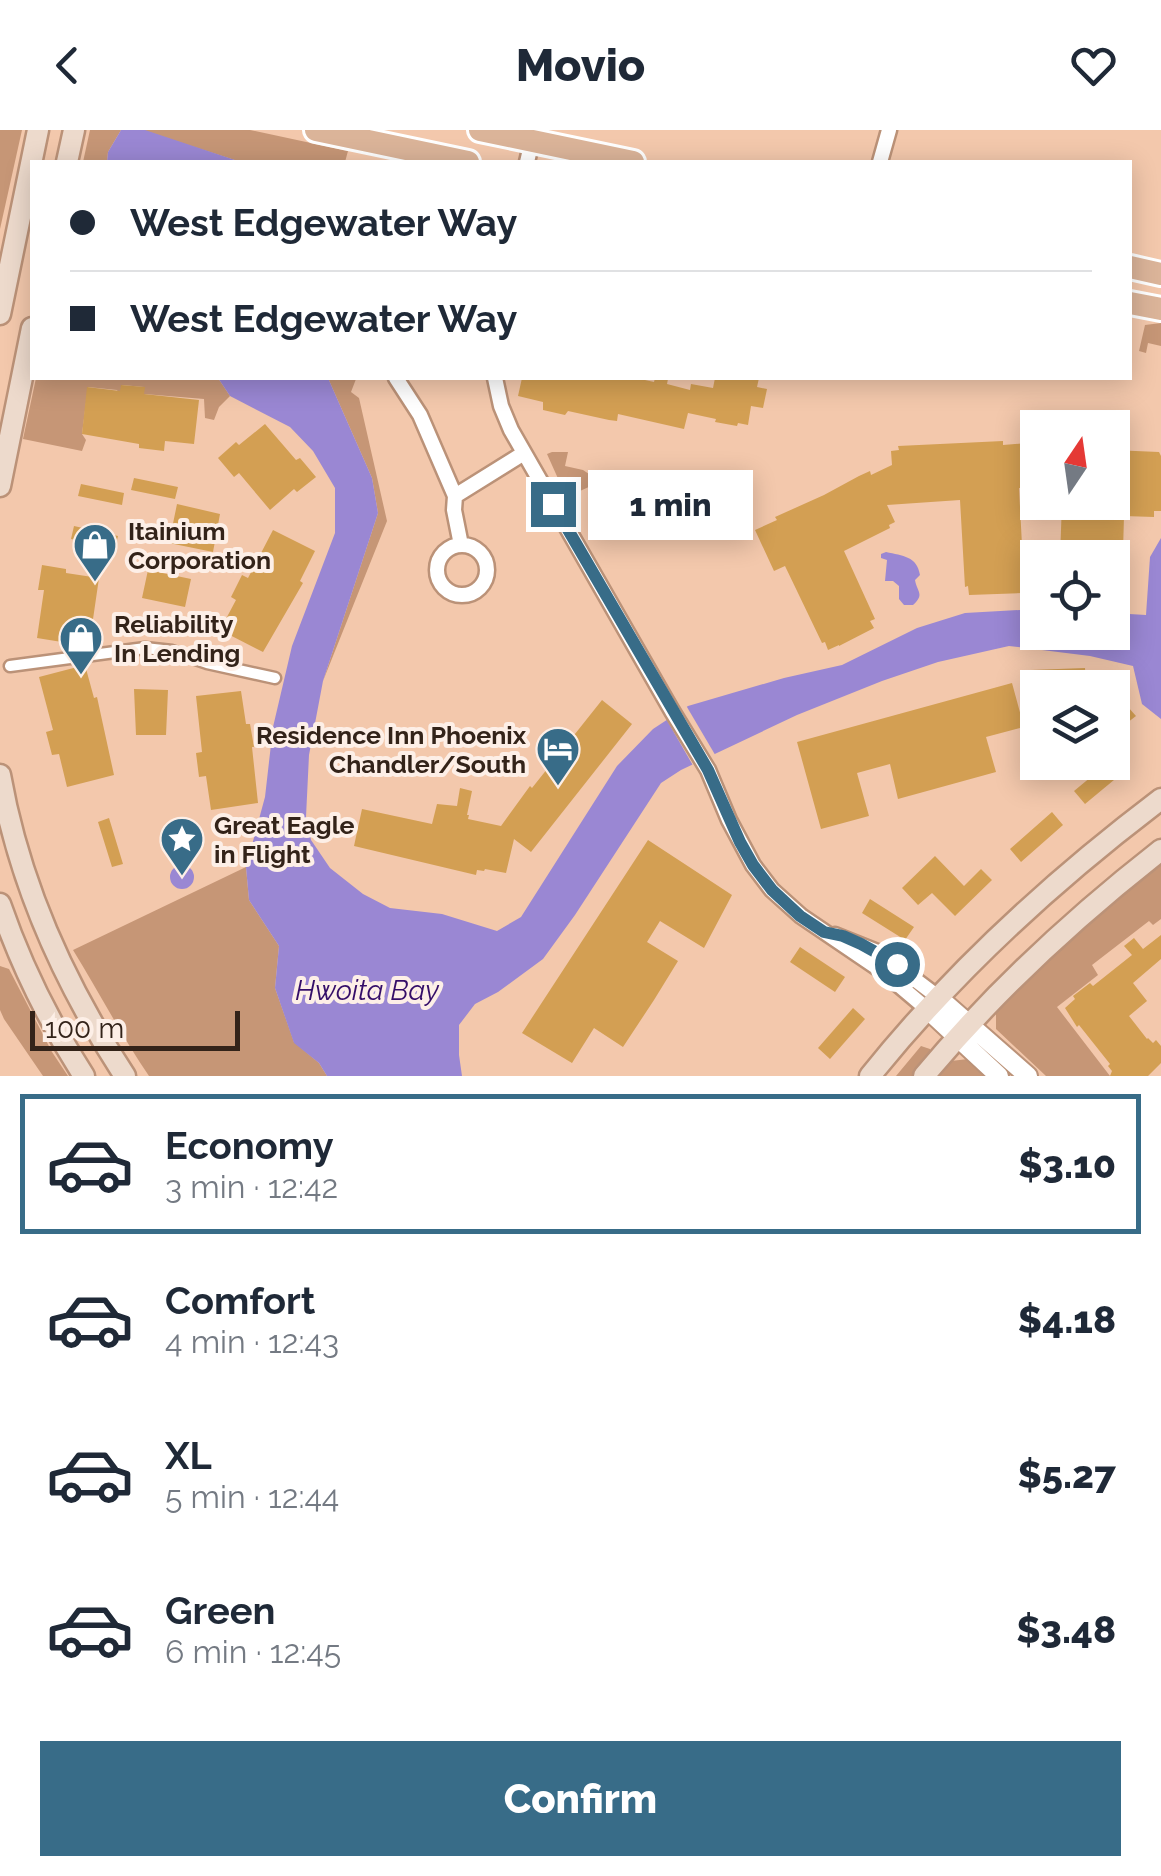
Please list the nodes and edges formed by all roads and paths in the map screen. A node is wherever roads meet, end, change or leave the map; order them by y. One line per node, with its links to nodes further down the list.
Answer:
1 (38, 130): 7 (main road)
2 (74, 130): 8 (main road)
3 (316, 130): 9 (main road)
4 (480, 130): 6 (main road)
5 (889, 130): 11 (street)
6 (529, 152): 10 (main road)
7 (32, 160)
8 (67, 160)
9 (458, 160)
10 (612, 160)
11 (881, 160)
12 (30, 169): 17 (main road)
13 (1132, 267): 14 (main road)
14 (1161, 274)
15 (1132, 302): 16 (main road)
16 (1161, 309)
17 (0, 314)
18 (30, 338): 22 (main road)
19 (397, 380): 23 (street)
20 (495, 380): 21 (street)
21 (524, 454): 23 (street); 31 (street)
22 (0, 486)
23 (455, 496): 24 (street)
24 (461, 545)
25 (10, 666): 26 (street)
26 (275, 678)
27 (0, 775): 34 (main road)
28 (1161, 799): 31 (main road)
29 (1161, 850): 32 (main road)
30 (0, 904): 33 (main road)
31 (934, 1008): 32 (street); 35 (main road); 36 (main road)
32 (963, 1030): 37 (main road); 38 (street); 39 (street)
33 (84, 1076)
34 (125, 1076)
35 (870, 1076)
36 (888, 1076)
37 (924, 1076)
38 (999, 1076)
39 (1028, 1076)

